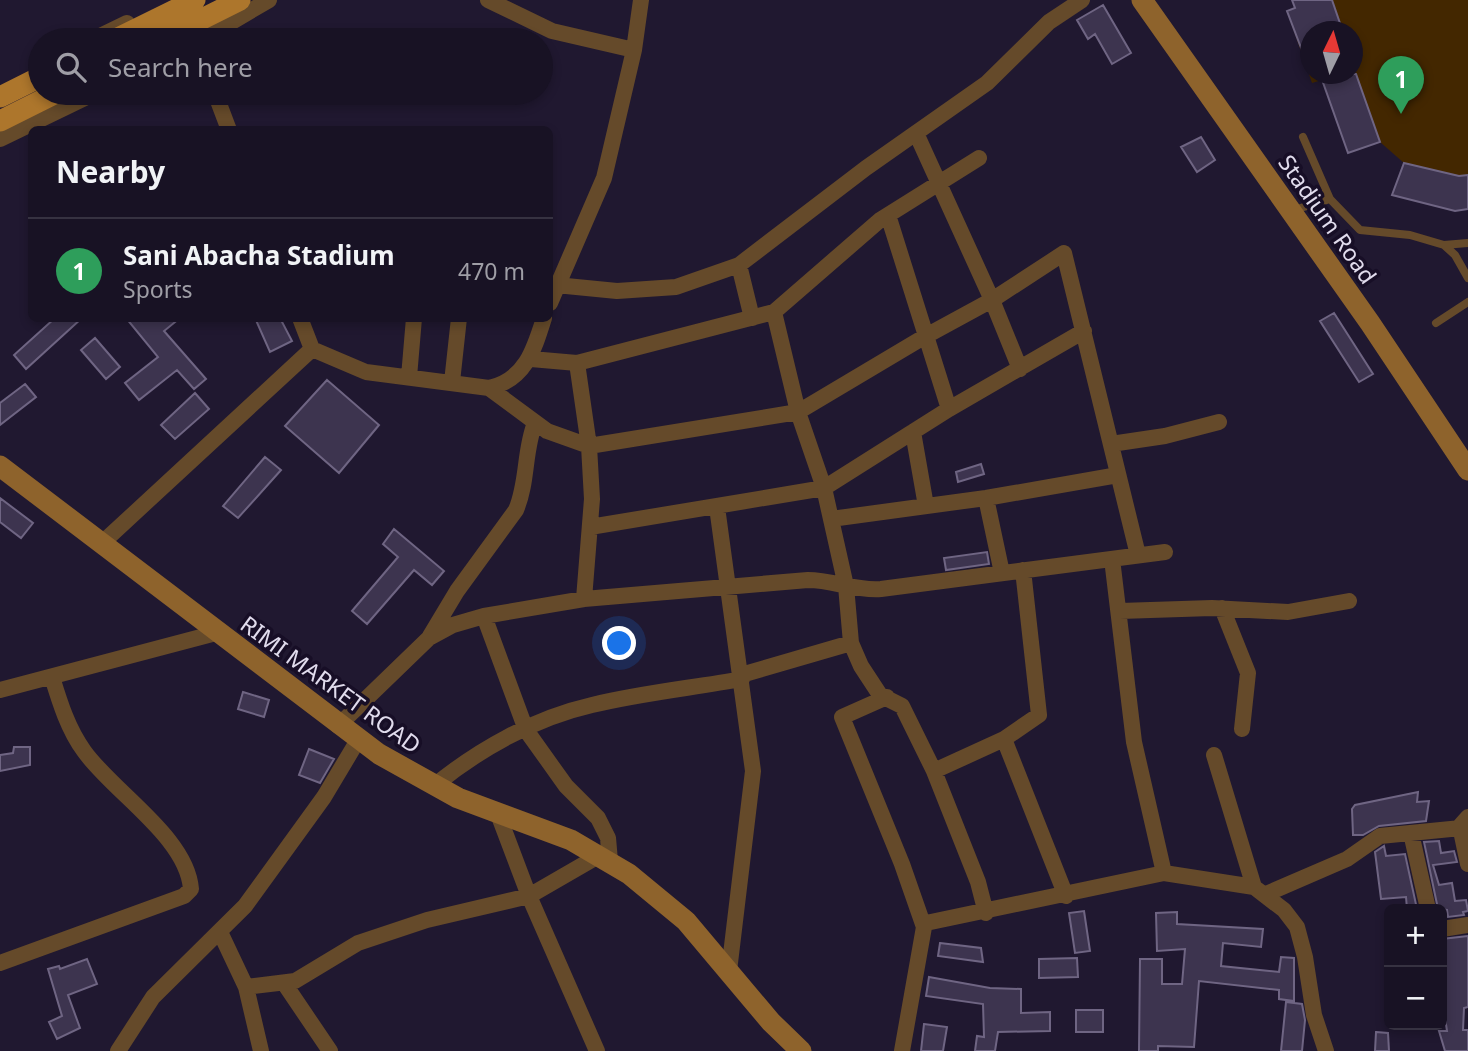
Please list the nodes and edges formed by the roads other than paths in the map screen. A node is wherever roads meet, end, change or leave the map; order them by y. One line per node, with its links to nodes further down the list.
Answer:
1 (173, 0): 9 (street)
2 (195, 0): 10 (main road)
3 (240, 0): 11 (main road)
4 (268, 0): 12 (street)
5 (488, 0): 13 (street)
6 (641, 0): 15 (street)
7 (1082, 0): 24 (street)
8 (1142, 0): 30 (street, Stadium Road)
9 (116, 28)
10 (138, 28)
11 (184, 28)
12 (221, 28)
13 (545, 28)
14 (553, 31): 15 (street)
15 (634, 50): 36 (street)
16 (28, 75): 18 (street)
17 (28, 81): 18 (main road)
18 (0, 90)
19 (32, 105): 22 (main road)
20 (70, 105): 26 (street)
21 (220, 105): 23 (street)
22 (0, 121)
23 (227, 126)
24 (916, 133): 28 (street); 34 (street)
25 (1303, 137): 29 (lane)
26 (0, 139)
27 (979, 158): 28 (street)
28 (939, 183): 31 (street); 38 (street)
29 (1330, 199): 30 (lane); 33 (lane)
30 (1291, 211): 64 (street, Stadium Road)
31 (888, 215): 40 (street); 48 (street)
32 (1468, 243): 33 (lane)
33 (1444, 245): 35 (lane)
34 (739, 265): 36 (street); 41 (street)
35 (1468, 278)
36 (556, 285): 37 (street)
37 (553, 294)
38 (992, 300): 47 (street); 48 (street); 52 (street)
39 (1468, 302): 46 (lane)
40 (774, 312): 41 (street); 57 (street)
41 (752, 318): 51 (street)
42 (302, 322): 49 (street)
43 (414, 322): 53 (street)
44 (459, 322): 54 (street)
45 (543, 322): 50 (street)
46 (1436, 323)
47 (1084, 331): 52 (street); 61 (street)
48 (924, 337): 56 (street); 57 (street)
49 (312, 349): 53 (street); 72 (street)
50 (531, 359): 51 (street); 55 (street)
51 (577, 363): 62 (street)
52 (1020, 369): 56 (street)
53 (409, 377): 54 (street)
54 (452, 382): 55 (street)
55 (489, 388): 59 (street)
56 (949, 409): 60 (street)
57 (799, 412): 62 (street); 66 (street)
58 (1219, 422): 61 (street)
59 (535, 423): 62 (street); 86 (street)
60 (913, 432): 66 (street); 68 (street)
61 (1111, 444): 65 (street)
62 (589, 446): 71 (street)
63 (0, 466): 72 (street, RIMI MARKET ROAD)
64 (1468, 470)
65 (1118, 475): 67 (street); 74 (street)
66 (824, 488): 69 (street); 70 (street)
67 (986, 498): 68 (street); 77 (street)
68 (926, 506): 70 (street)
69 (717, 507): 71 (street); 78 (street)
70 (831, 519): 79 (street)
71 (590, 527): 80 (street)
72 (100, 544): 85 (street, RIMI MARKET ROAD)
73 (1165, 552): 74 (street)
74 (1138, 555): 75 (street)
75 (1112, 559): 76 (street); 83 (street)
76 (1023, 570): 77 (street); 95 (street)
77 (1002, 573): 79 (street)
78 (729, 586): 79 (street); 80 (street); 89 (street)
79 (846, 586): 87 (street)
80 (584, 599): 84 (street)
81 (1349, 601): 82 (street)
82 (1222, 608): 83 (street); 93 (street)
83 (1120, 611): 105 (street)
84 (484, 616): 86 (street); 94 (street)
85 (216, 634): 88 (street); 92 (street, RIMI MARKET ROAD)
86 (429, 638): 92 (street)
87 (852, 643): 89 (street); 91 (street)
88 (52, 677): 90 (street); 115 (street)
89 (741, 677): 94 (street); 116 (street)
90 (0, 690)
91 (887, 697): 98 (street); 112 (street)
92 (338, 726): 96 (street, RIMI MARKET ROAD)
93 (1242, 729)
94 (526, 730): 99 (street); 103 (street)
95 (1004, 739): 98 (street); 108 (street)
96 (358, 740): 99 (street, RIMI MARKET ROAD); 114 (street)
97 (1213, 755): 106 (street)
98 (934, 771): 110 (street)
99 (434, 786): 100 (street, RIMI MARKET ROAD)
100 (498, 814): 103 (street, RIMI MARKET ROAD); 107 (street)
101 (1465, 823): 102 (street); 104 (street)
102 (1411, 833): 106 (street); 109 (street)
103 (605, 858): 107 (street); 116 (street, RIMI MARKET ROAD)
104 (1468, 864)
105 (1164, 873): 106 (street); 108 (street)
106 (1260, 890): 125 (street)
107 (529, 896): 117 (street); 122 (street)
108 (1066, 896): 110 (street)
109 (1427, 904)
110 (986, 913): 112 (street)
111 (1468, 925): 113 (street)
112 (924, 926): 124 (street)
113 (1447, 928)
114 (220, 932): 118 (street); 119 (street)
115 (0, 963)
116 (729, 971): 123 (street, RIMI MARKET ROAD)
117 (284, 983): 118 (street); 121 (street)
118 (246, 987): 120 (street)
119 (118, 1051)
120 (261, 1051)
121 (330, 1051)
122 (597, 1051)
123 (801, 1051)
124 (902, 1051)
125 (1326, 1051)

